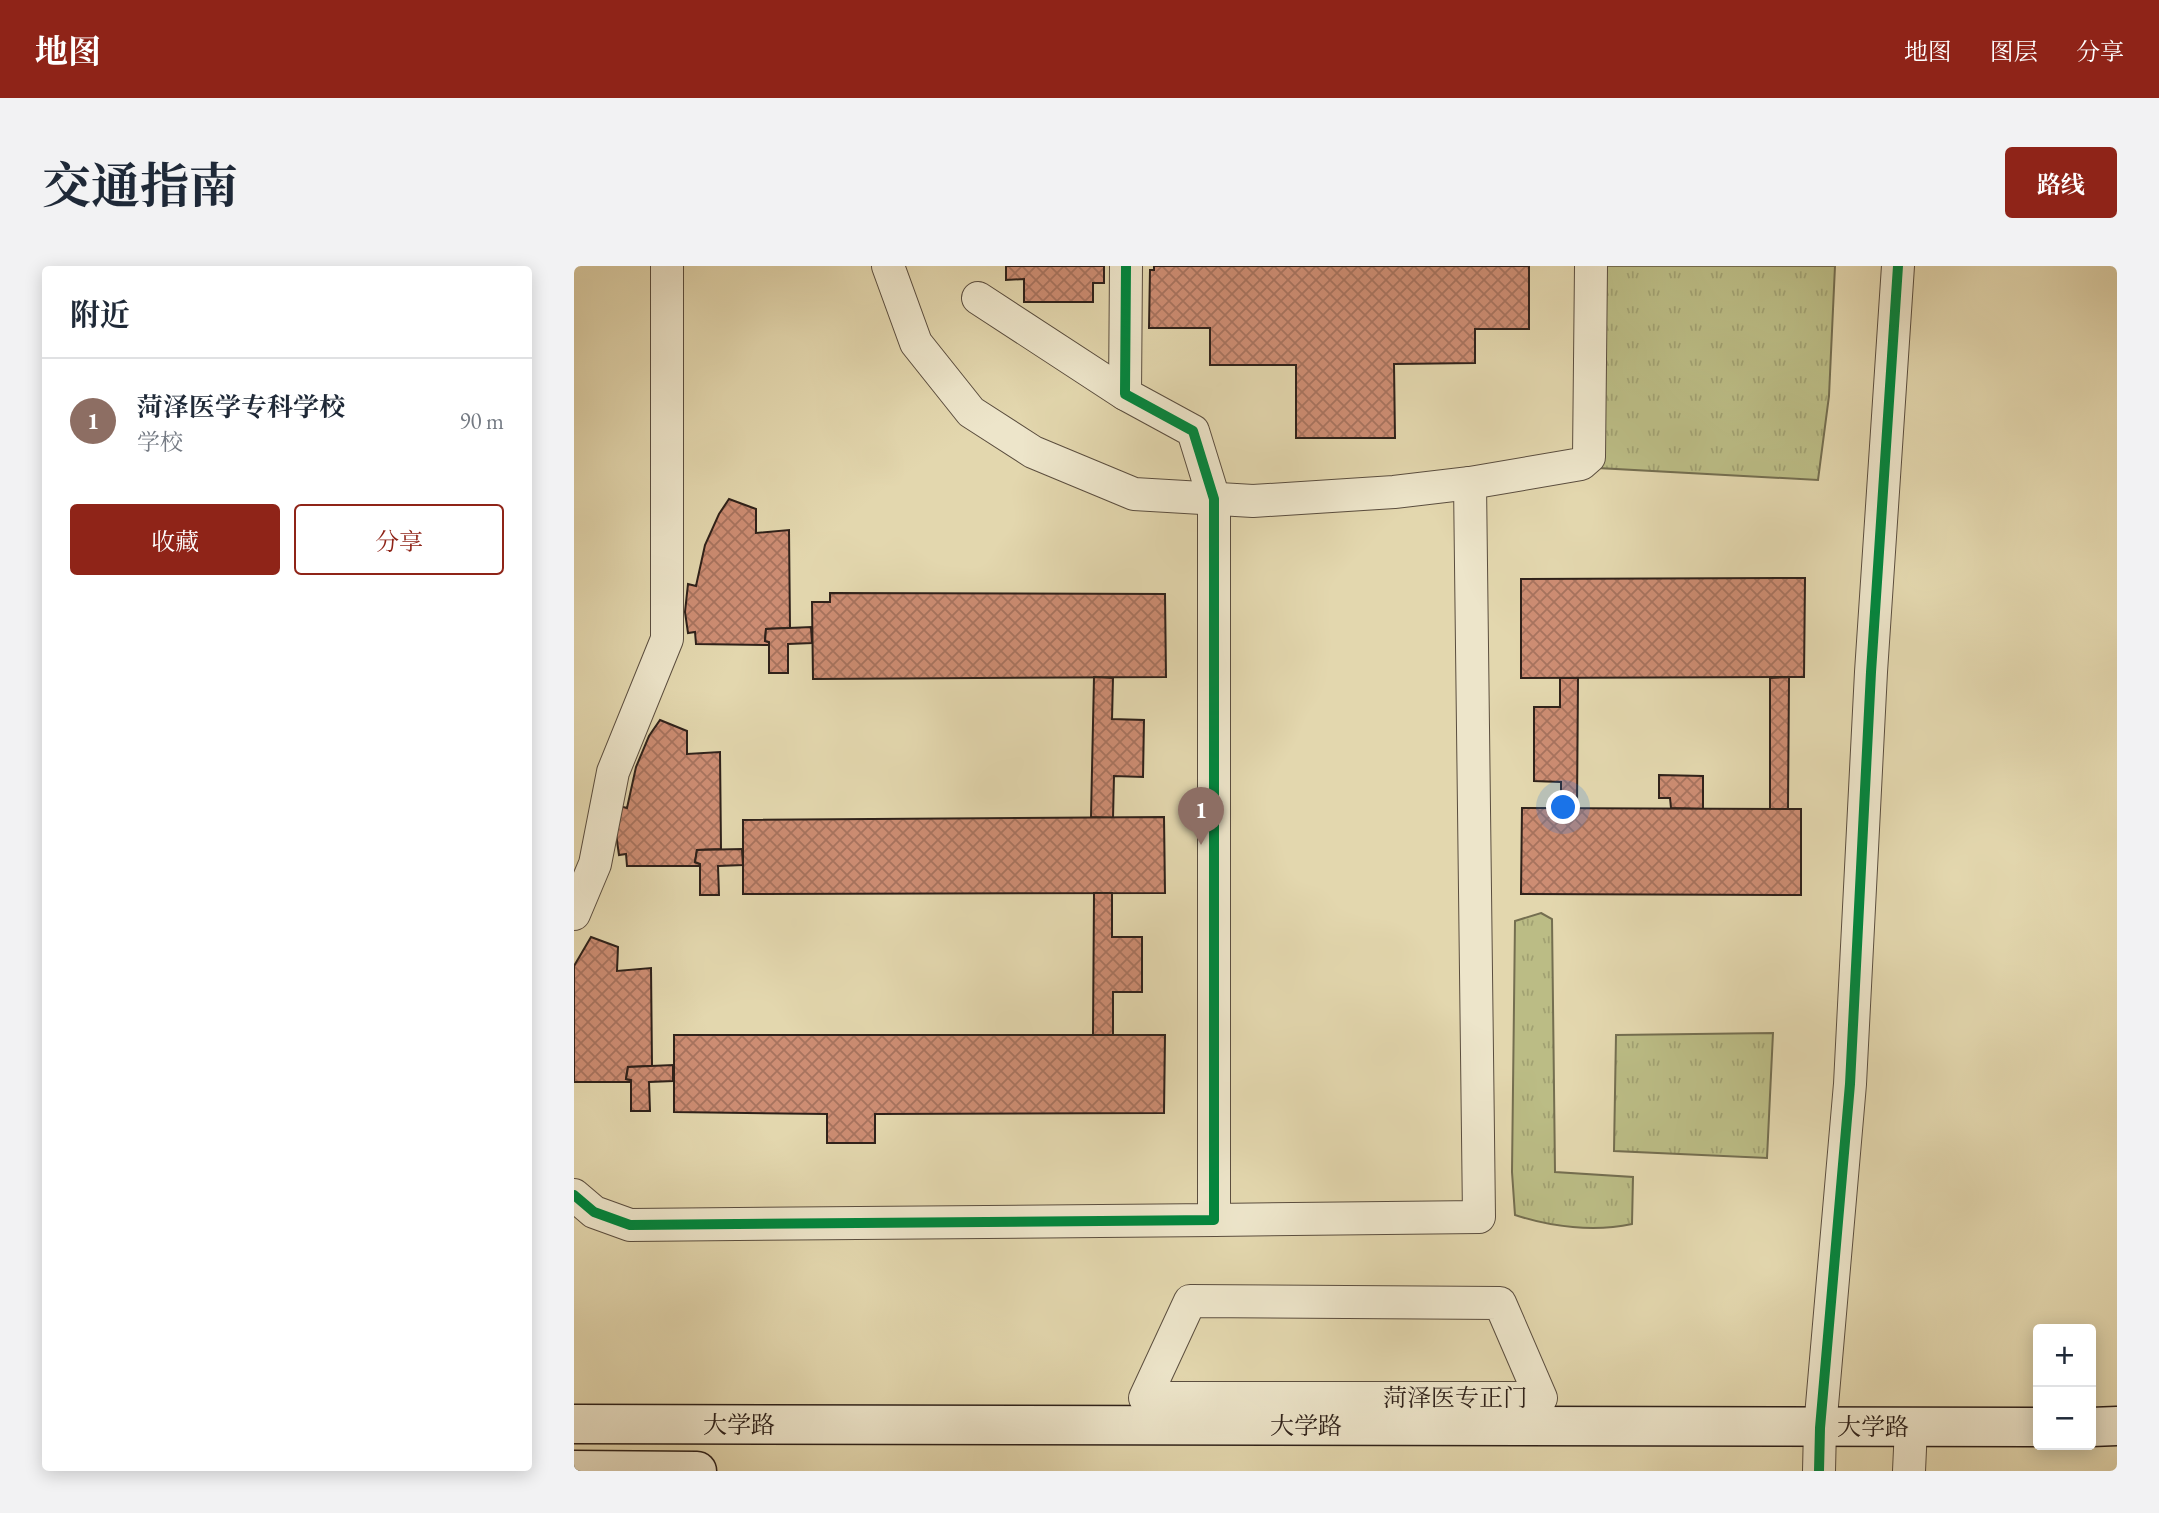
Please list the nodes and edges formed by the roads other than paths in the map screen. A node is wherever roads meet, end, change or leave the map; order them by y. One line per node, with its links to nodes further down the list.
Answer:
1 (667, 266): 10 (street)
2 (888, 266): 9 (street)
3 (1126, 266): 7 (street)
4 (1591, 266): 8 (street)
5 (1898, 266): 19 (street)
6 (978, 298): 7 (street)
7 (1125, 394): 9 (street)
8 (1470, 483): 9 (street); 12 (street)
9 (1214, 499): 12 (street)
10 (574, 914)
11 (574, 1195): 12 (street)
12 (1214, 1220)
13 (1190, 1301): 13 (street, 菏泽医专正门)
14 (574, 1424): 19 (main road, 大学路)
15 (2117, 1426): 18 (main road)
16 (1911, 1427): 17 (main road, 大学路); 19 (main road, 大学路); 23 (street)
17 (2033, 1427)
18 (2096, 1427)
19 (1820, 1428): 22 (street)
20 (574, 1470): 21 (main road, 大学路)
21 (697, 1471)
22 (1819, 1471)
23 (1909, 1471)

